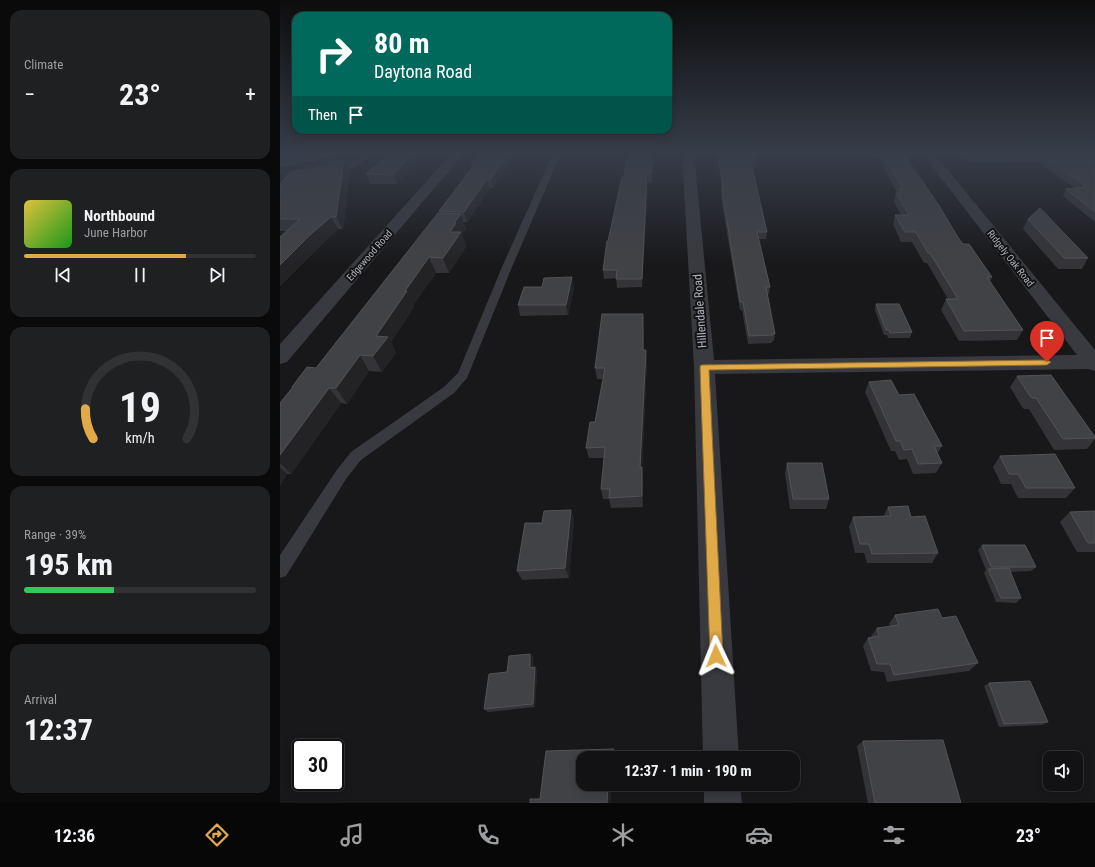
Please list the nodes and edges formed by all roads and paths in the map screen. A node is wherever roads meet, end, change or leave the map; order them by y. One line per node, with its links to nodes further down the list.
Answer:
1 (425, 190): 5 (street, Edgewood Road)
2 (541, 190): 8 (lane)
3 (691, 190): 7 (street, Hillendale Road)
4 (958, 190): 6 (street, Ridgely Oak Road)
5 (280, 357)
6 (1094, 363): 7 (street)
7 (704, 367): 9 (street, Hillendale Road)
8 (280, 570)
9 (721, 751)
10 (722, 791): 11 (street)
11 (723, 803)

